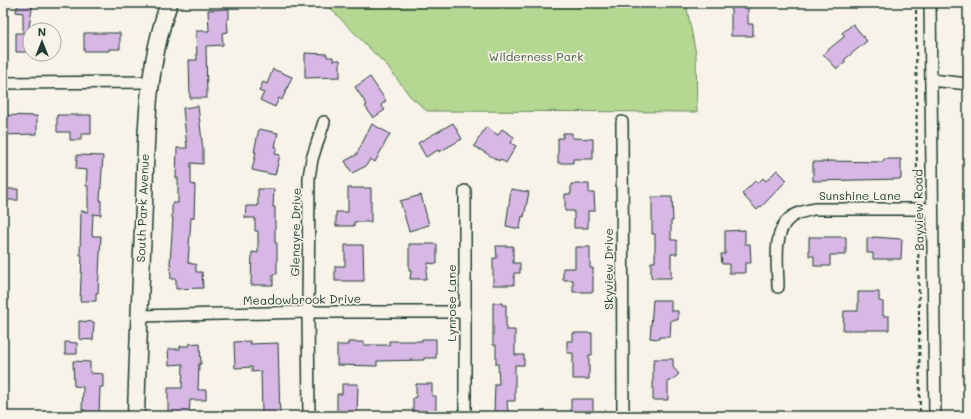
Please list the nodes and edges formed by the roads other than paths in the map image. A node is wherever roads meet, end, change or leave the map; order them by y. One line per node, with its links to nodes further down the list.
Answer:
1 (169, 3): 4 (main road, South Park Avenue)
2 (930, 3): 3 (street, Bayview Road)
3 (931, 80): 6 (street); 10 (street, Bayview Road)
4 (151, 82): 5 (street); 14 (main road, South Park Avenue)
5 (3, 83)
6 (968, 84)
7 (324, 122): 12 (street, Glenayre Drive)
8 (622, 122): 18 (street, Skyview Drive)
9 (465, 191): 13 (street, Lynrose Lane)
10 (932, 209): 11 (street, Sunshine Lane); 19 (street, Bayview Road)
11 (778, 287)
12 (308, 312): 13 (street, Meadowbrook Drive); 14 (street, Meadowbrook Drive); 16 (street, Glenayre Drive)
13 (465, 312): 17 (street, Lynrose Lane)
14 (139, 316): 15 (main road, South Park Avenue)
15 (136, 416)
16 (309, 416)
17 (465, 416)
18 (623, 416)
19 (935, 416)

